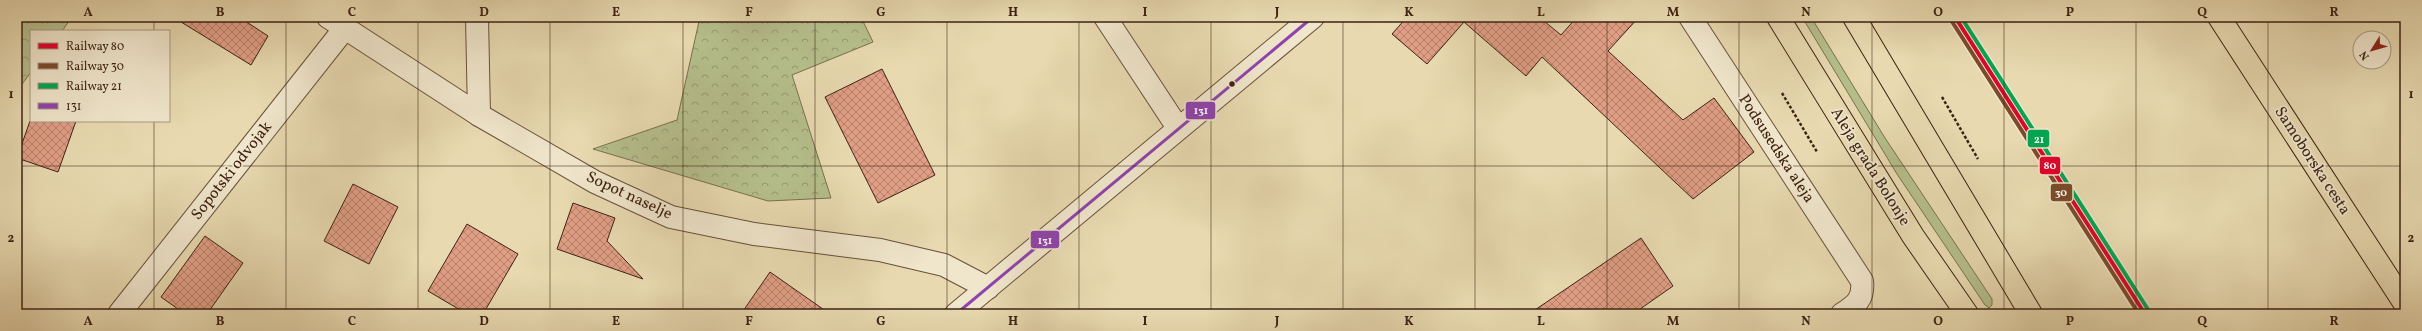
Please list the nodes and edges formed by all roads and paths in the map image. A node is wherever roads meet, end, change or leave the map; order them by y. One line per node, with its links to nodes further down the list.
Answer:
1 (477, 17): 11 (street)
2 (1106, 17): 12 (street)
3 (1314, 17): 12 (street)
4 (1690, 17): 19 (street, Podsusedska aleja)
5 (1778, 17): 20 (main road, Aleja grada Bolonje)
6 (1854, 17): 21 (main road)
7 (2219, 17): 16 (main road, Samoborska cesta)
8 (337, 23): 11 (street, Sopot naselje); 17 (street, Sopotski odvojak)
9 (1782, 93): 13 (path)
10 (1942, 97): 14 (path)
11 (479, 115): 15 (street, Sopot naselje)
12 (1178, 128): 15 (street)
13 (1817, 153)
14 (1978, 159)
15 (988, 288): 18 (street)
16 (2405, 304)
17 (119, 314)
18 (956, 314)
19 (1842, 314)
20 (1967, 314)
21 (2031, 314)

